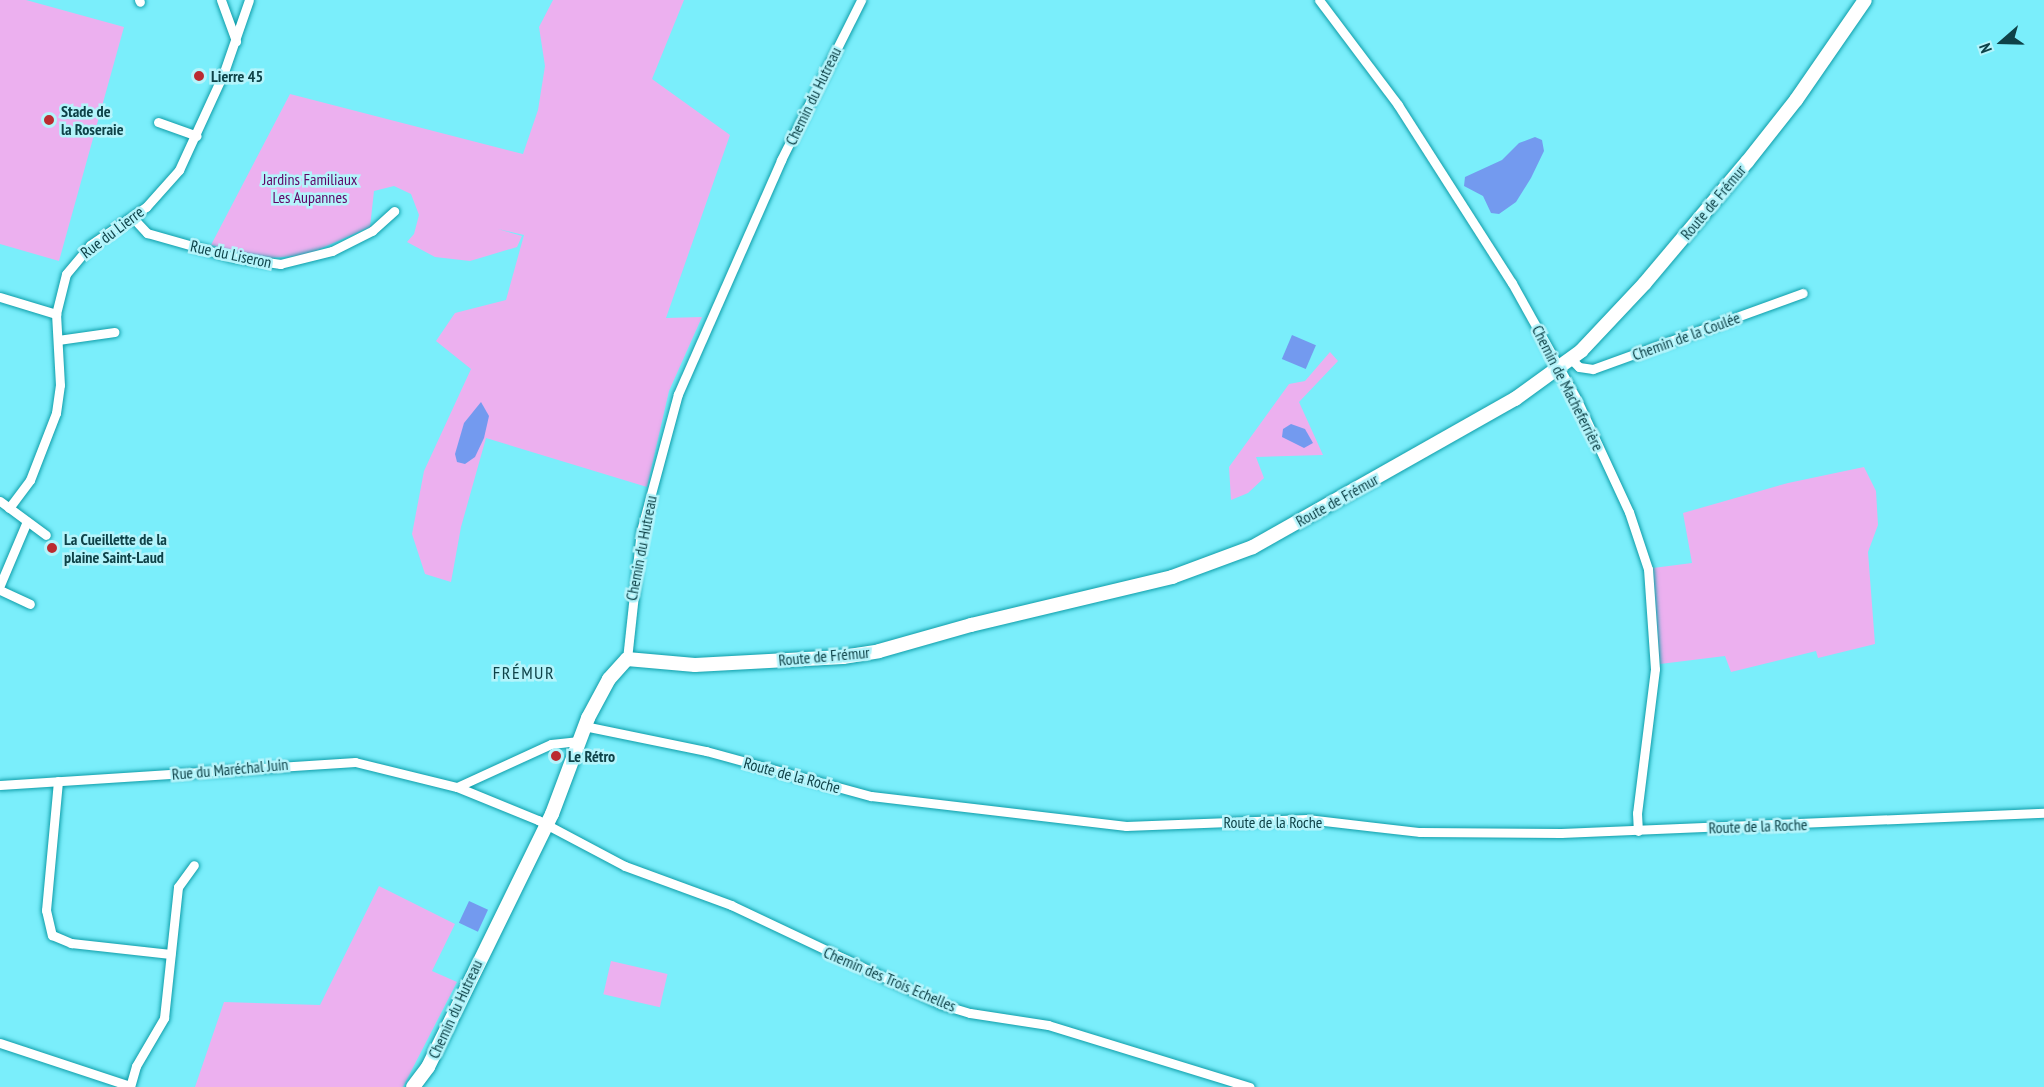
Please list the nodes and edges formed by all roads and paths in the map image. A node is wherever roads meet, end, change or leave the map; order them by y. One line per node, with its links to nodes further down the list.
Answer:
1 (221, 0): 6 (street)
2 (249, 0): 6 (street, Rue du Lierre)
3 (861, 0): 24 (street, Chemin du Hutreau)
4 (1318, 0): 17 (street, Chemin de Macheferrière)
5 (1864, 0): 16 (street, Route de Frémur)
6 (236, 41): 8 (street, Rue du Lierre)
7 (158, 122): 8 (street)
8 (197, 136): 10 (street, Rue du Lierre)
9 (394, 211): 10 (street, Rue du Liseron)
10 (133, 218): 13 (street, Rue du Lierre)
11 (1803, 293): 16 (street, Chemin de la Coulée)
12 (0, 297): 13 (street)
13 (56, 314): 15 (street, Rue du Lierre)
14 (114, 332): 15 (street)
15 (58, 340): 19 (street, Rue du Lierre)
16 (1571, 359): 17 (street, Route de Frémur)
17 (1559, 368): 24 (street, Route de Frémur); 32 (street, Chemin de Macheferrière)
18 (0, 501): 19 (street)
19 (9, 508): 20 (street)
20 (27, 520): 21 (street); 22 (street)
21 (46, 535)
22 (0, 587): 23 (street)
23 (30, 604)
24 (627, 659): 25 (street, Chemin du Hutreau)
25 (584, 726): 26 (street, Chemin du Hutreau); 32 (street, Route de la Roche)
26 (579, 741): 29 (street); 31 (street, Chemin du Hutreau)
27 (58, 781): 28 (street, Rue du Maréchal Juin); 29 (street, Rue du Maréchal Juin); 34 (street)
28 (0, 785)
29 (456, 787): 31 (street, Rue du Maréchal Juin)
30 (2044, 813): 32 (street, Route de la Roche)
31 (546, 826): 37 (street, Chemin du Hutreau); 38 (street, Chemin des Trois Echelles)
32 (1638, 831)
33 (194, 865): 34 (street)
34 (170, 954): 36 (street)
35 (0, 1043): 36 (street)
36 (130, 1086)
37 (413, 1087)
38 (1250, 1087)

